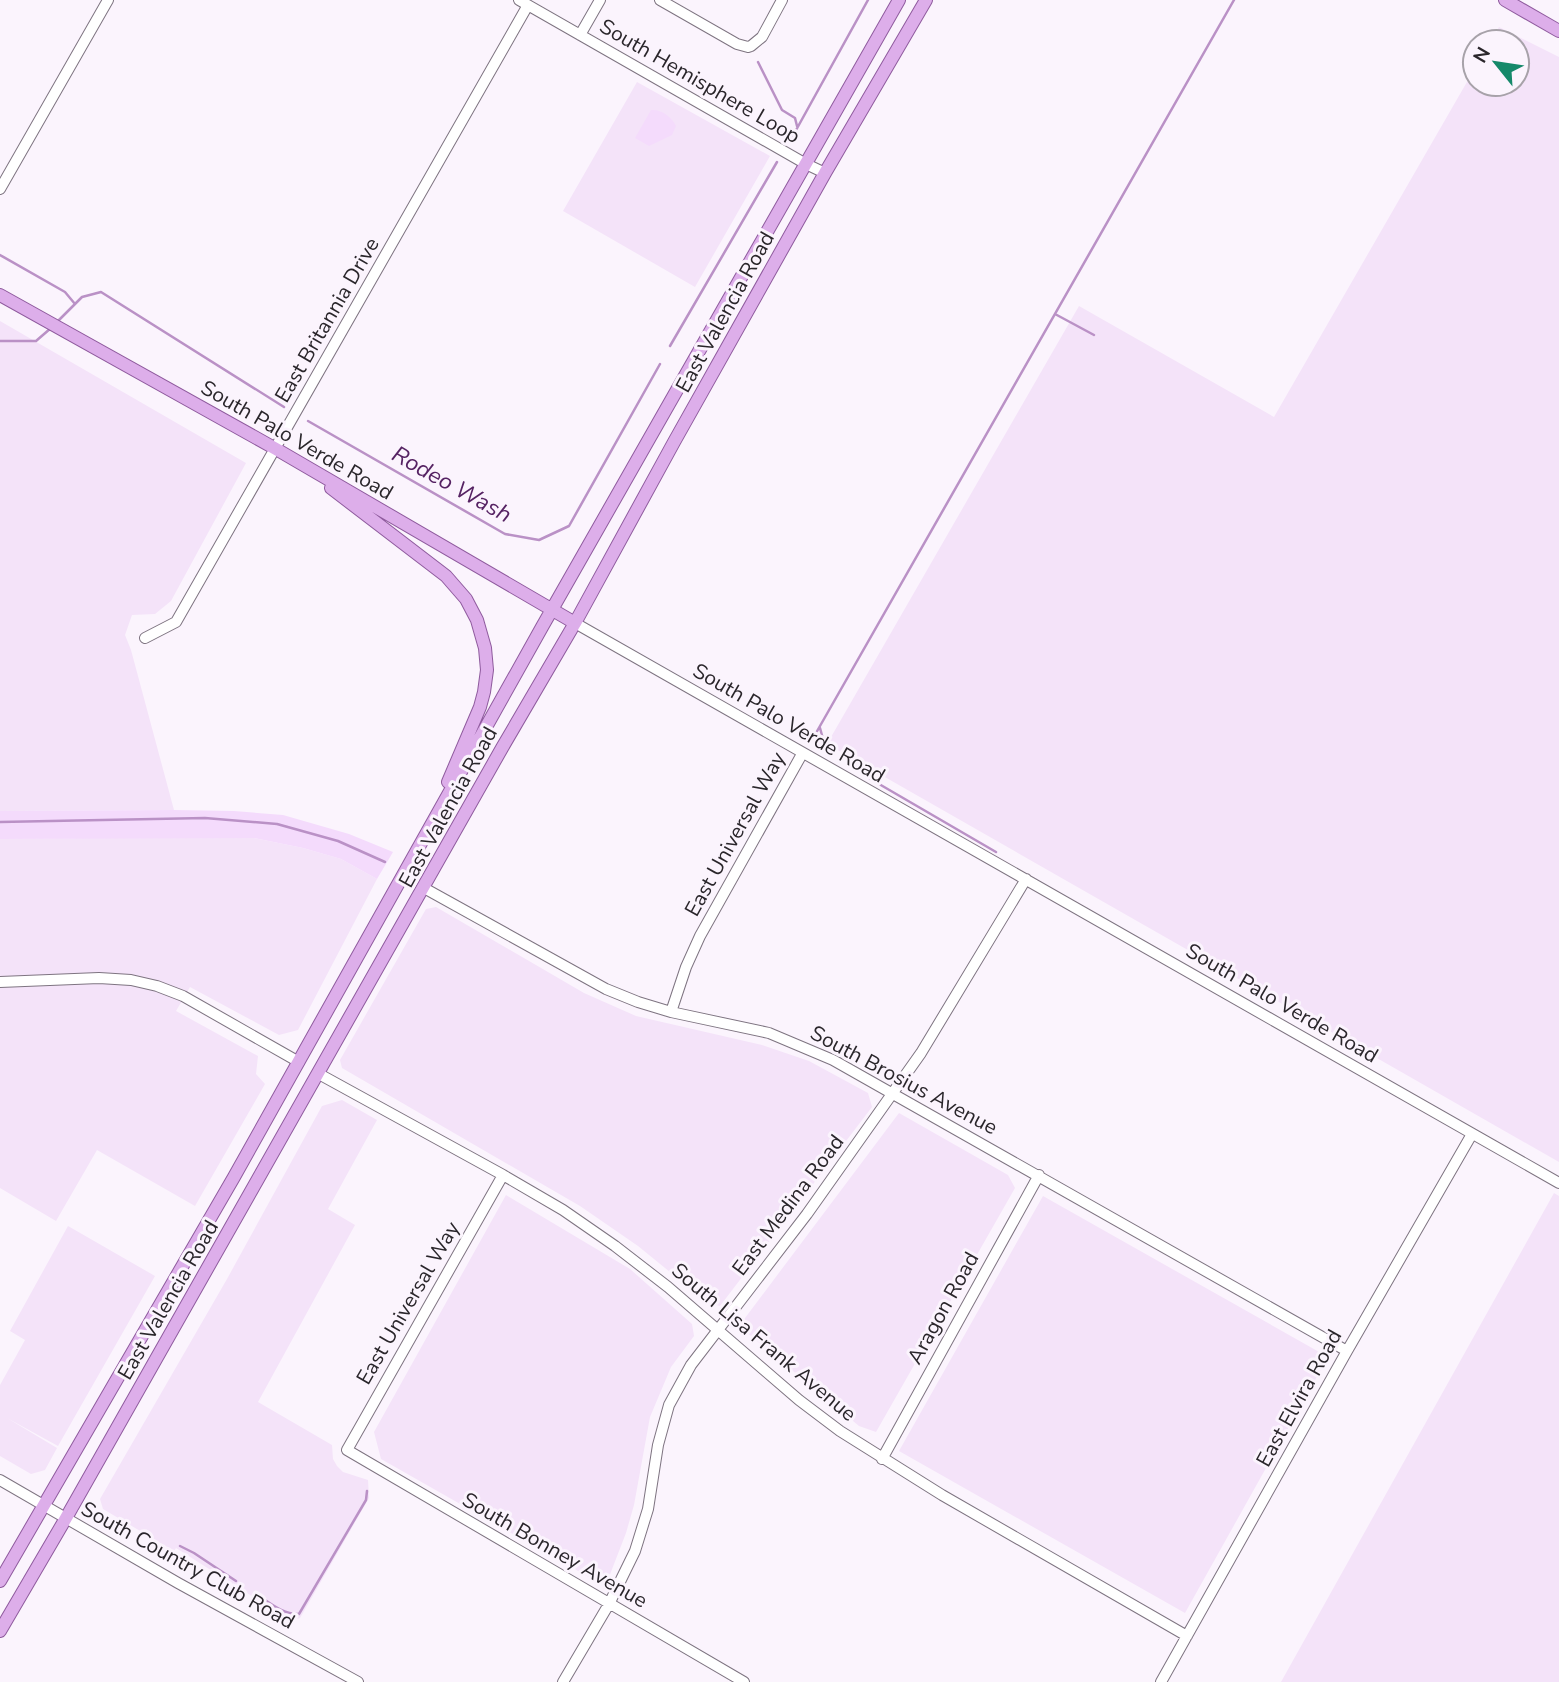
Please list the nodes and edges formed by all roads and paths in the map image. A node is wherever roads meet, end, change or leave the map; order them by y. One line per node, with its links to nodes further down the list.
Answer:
1 (108, 0): 13 (street)
2 (600, 0): 10 (street)
3 (660, 0): 4 (street)
4 (782, 0)
5 (899, 0): 11 (main road, East Valencia Road)
6 (926, 0): 12 (main road, East Valencia Road)
7 (1505, 0): 9 (main road)
8 (524, 3): 10 (street, South Hemisphere Loop); 15 (street, East Britannia Drive)
9 (1559, 31)
10 (580, 35): 11 (street, South Hemisphere Loop)
11 (806, 164): 12 (street, South Hemisphere Loop); 17 (main road, East Valencia Road)
12 (825, 173): 18 (main road, East Valencia Road)
13 (0, 189)
14 (0, 295): 15 (main road, South Palo Verde Road)
15 (276, 449): 16 (main road, South Palo Verde Road); 19 (street, East Britannia Drive)
16 (292, 458): 17 (main road, South Palo Verde Road); 21 (main road)
17 (553, 609): 18 (main road, South Palo Verde Road); 21 (main road, East Valencia Road)
18 (575, 623): 20 (street, South Palo Verde Road); 23 (main road, East Valencia Road)
19 (145, 638)
20 (802, 754): 22 (street, South Palo Verde Road); 25 (street, East Universal Way)
21 (423, 840): 26 (main road, East Valencia Road)
22 (1027, 879): 28 (street, East Medina Road); 29 (street, South Palo Verde Road)
23 (424, 888): 25 (street, South Brosius Avenue); 27 (main road, East Valencia Road)
24 (0, 982): 26 (street)
25 (671, 1012): 28 (street, South Brosius Avenue)
26 (299, 1062): 27 (main road); 38 (main road, East Valencia Road)
27 (319, 1074): 30 (street, South Lisa Frank Avenue); 39 (main road, East Valencia Road)
28 (893, 1094): 31 (street, South Brosius Avenue); 33 (street, East Medina Road)
29 (1472, 1134): 32 (street, South Palo Verde Road); 34 (street, East Elvira Road)
30 (503, 1175): 33 (street, South Lisa Frank Avenue); 35 (street, East Universal Way)
31 (1039, 1175): 34 (street, South Brosius Avenue); 36 (street, Aragon Road)
32 (1559, 1183)
33 (718, 1330): 36 (street, South Lisa Frank Avenue); 41 (street, East Medina Road)
34 (1347, 1351): 43 (street, East Elvira Road)
35 (346, 1450): 41 (street, South Bonney Avenue)
36 (882, 1459): 43 (street, South Lisa Frank Avenue)
37 (0, 1480): 38 (street, South Country Club Road)
38 (44, 1505): 39 (street, South Country Club Road); 40 (main road, East Valencia Road)
39 (66, 1518): 42 (main road, East Valencia Road); 44 (street, South Country Club Road)
40 (0, 1581)
41 (609, 1604): 45 (street, East Medina Road); 46 (street, South Bonney Avenue)
42 (0, 1631)
43 (1187, 1636): 47 (street, East Elvira Road)
44 (358, 1682)
45 (563, 1682)
46 (744, 1682)
47 (1161, 1682)

